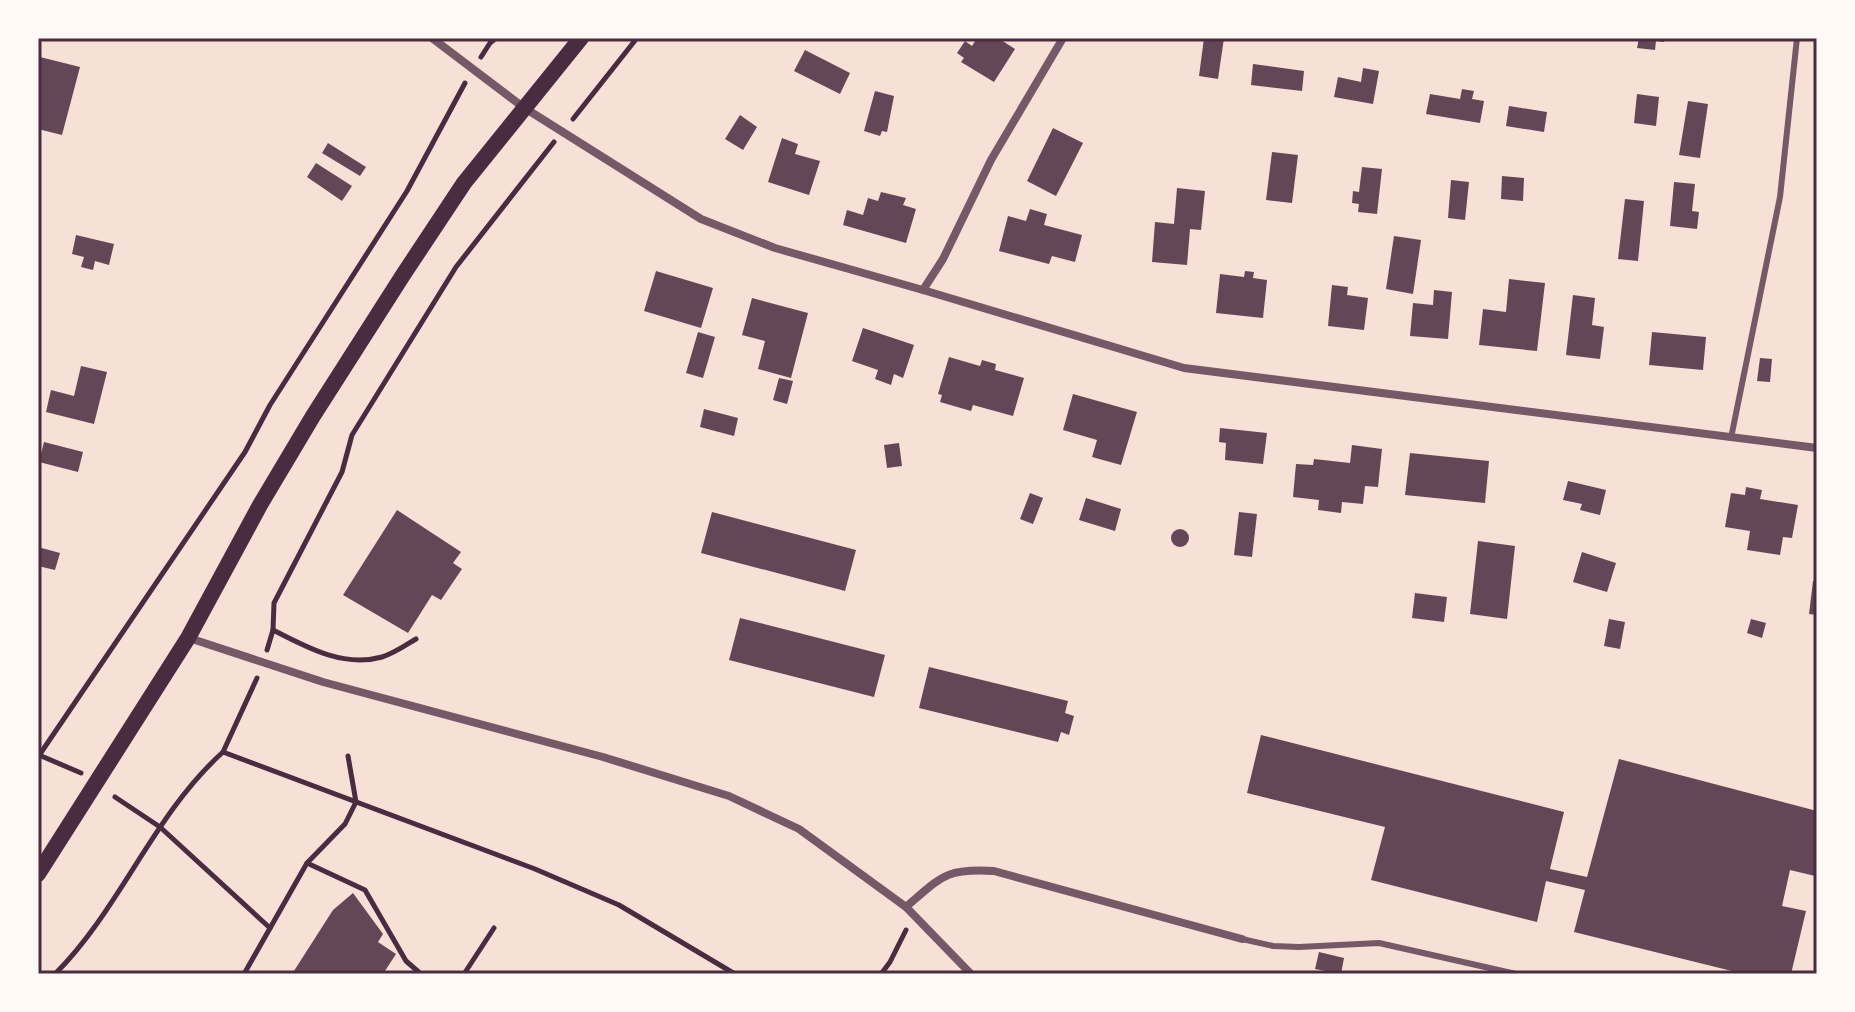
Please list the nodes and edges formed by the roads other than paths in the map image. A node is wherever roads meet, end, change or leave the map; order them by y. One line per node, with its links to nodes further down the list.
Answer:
1 (432, 38): 5 (street)
2 (581, 38): 5 (main road)
3 (1063, 38): 6 (street)
4 (1797, 38): 7 (lane)
5 (523, 107): 6 (street); 9 (main road)
6 (923, 290): 7 (street)
7 (1731, 438): 8 (street)
8 (1817, 448)
9 (188, 638): 10 (main road); 11 (street)
10 (38, 874)
11 (906, 907): 12 (street); 13 (street)
12 (1242, 939): 14 (lane)
13 (971, 974)
14 (1516, 974)

